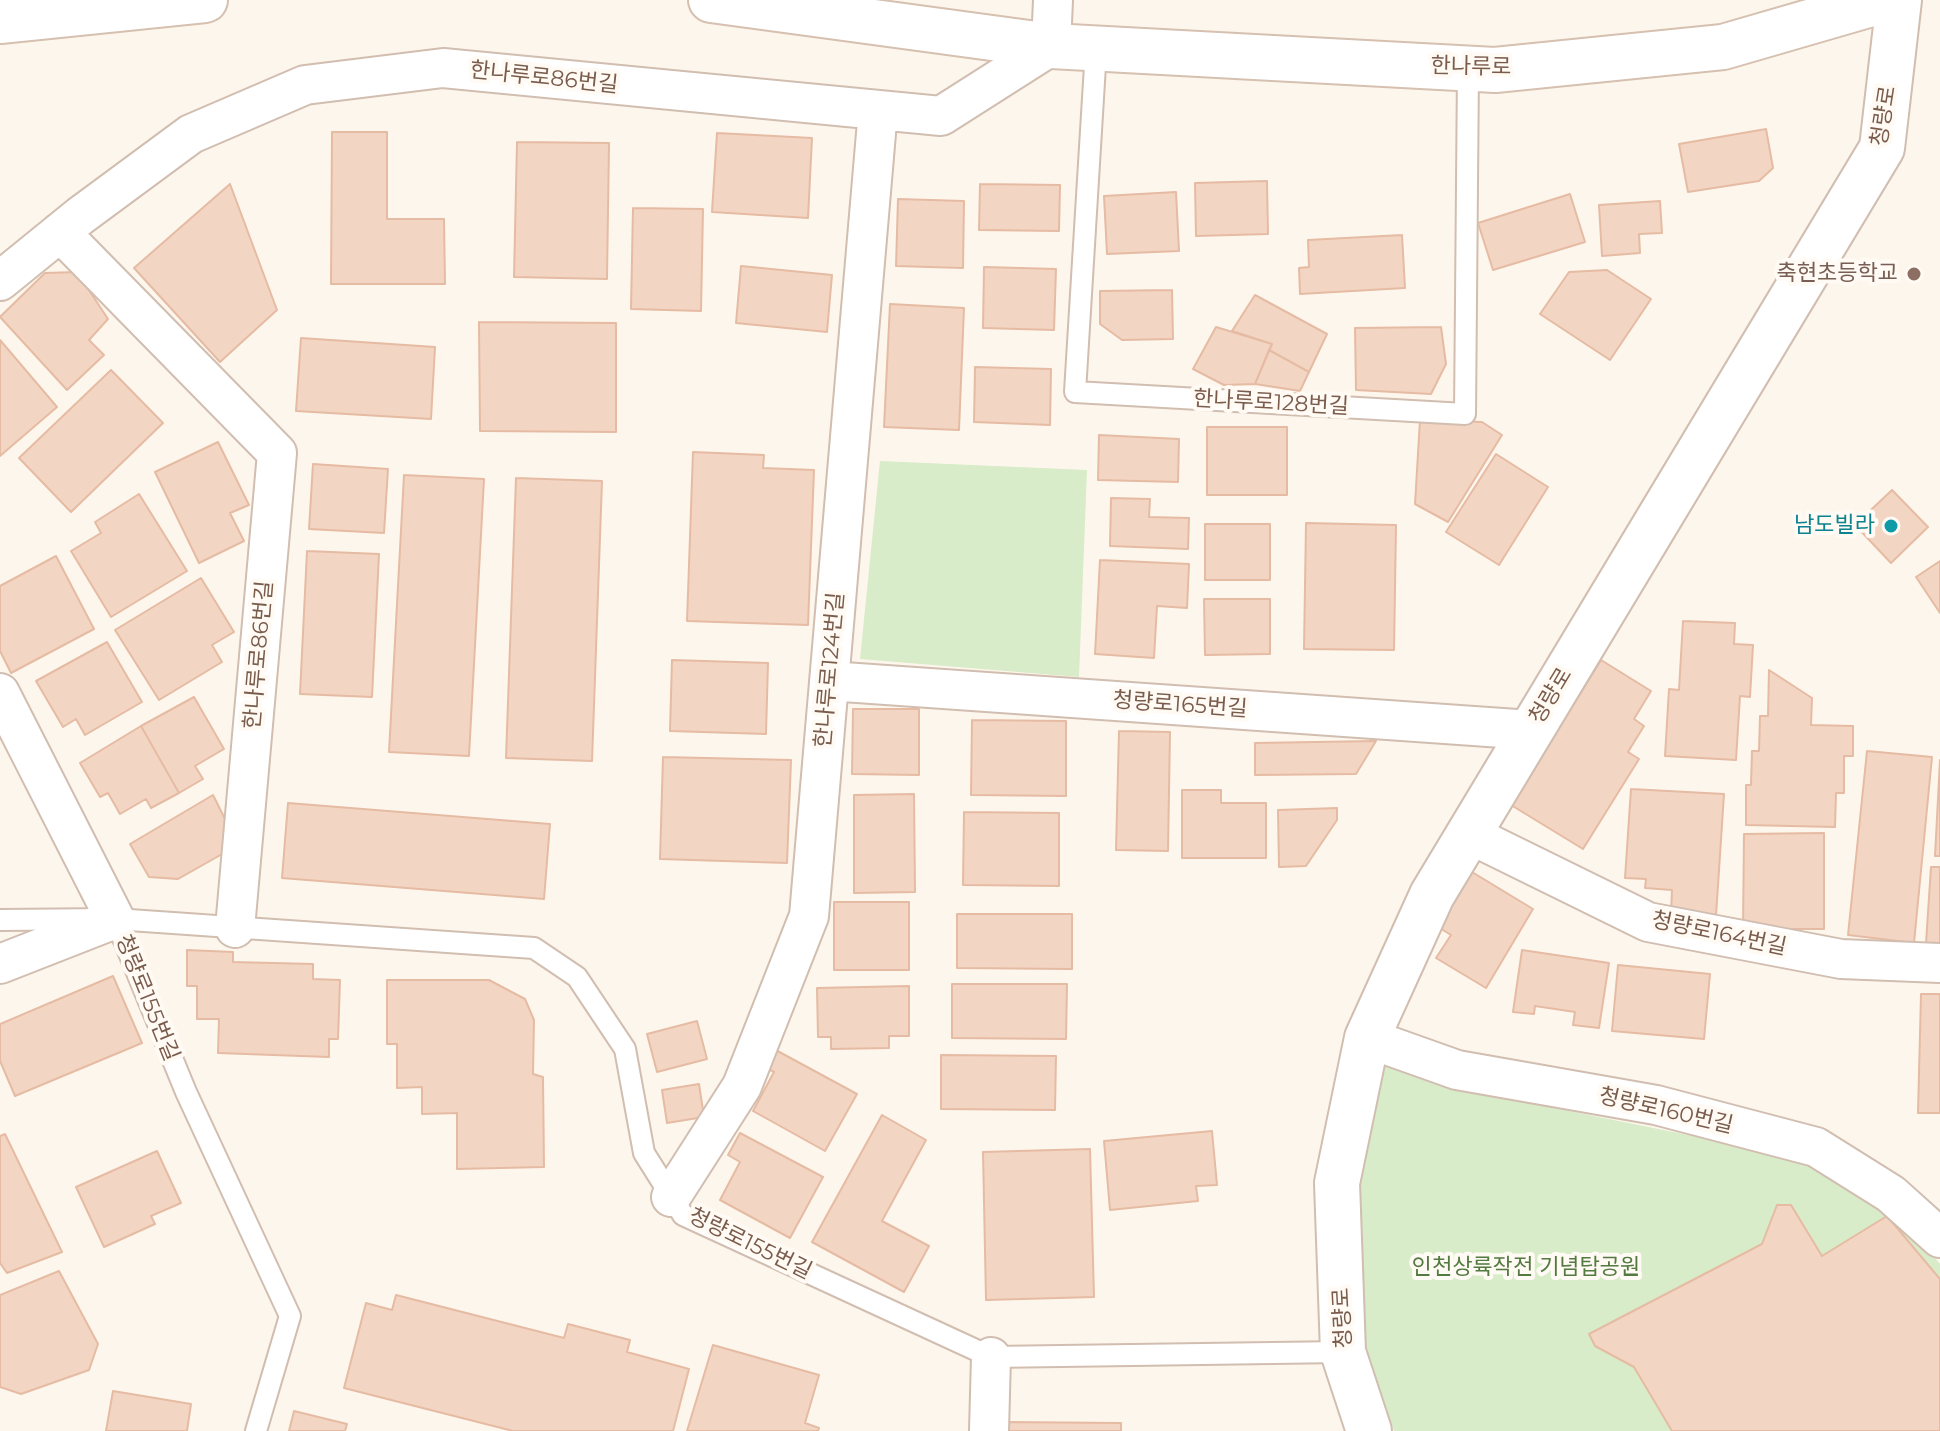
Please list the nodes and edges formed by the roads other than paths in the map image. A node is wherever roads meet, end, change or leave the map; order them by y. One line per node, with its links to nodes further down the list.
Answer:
1 (205, 0): 6 (street)
2 (711, 0): 7 (street, 한나루로)
3 (1053, 0): 7 (street)
4 (1885, 0): 9 (street, 한나루로)
5 (1899, 0): 15 (street, 청량로)
6 (0, 21)
7 (1051, 46): 8 (street, 한나루로); 10 (street, 한나루로86번길)
8 (1096, 49): 9 (street, 한나루로); 9 (lane, 한나루로128번길)
9 (1468, 69)
10 (878, 110): 11 (street, 한나루로86번길); 13 (street, 한나루로124번길)
11 (60, 232): 12 (street, 한나루로86번길); 19 (street, 한나루로86번길)
12 (0, 281)
13 (829, 681): 15 (street, 청량로165번길); 23 (street, 한나루로124번길)
14 (0, 693): 17 (street)
15 (1531, 730): 16 (street, 청량로)
16 (1469, 834): 20 (street, 청량로164번길); 22 (street, 청량로)
17 (115, 919): 18 (lane, 청량로155번길); 19 (lane, 청량로155번길); 21 (street); 27 (lane, 청량로155번길)
18 (0, 920)
19 (235, 928): 23 (lane, 청량로155번길)
20 (1940, 963)
21 (0, 964)
22 (1367, 1038): 24 (street, 청량로160번길); 25 (street, 청량로)
23 (671, 1197): 26 (lane, 청량로155번길)
24 (1940, 1238)
25 (1343, 1352): 26 (lane, 청량로155번길); 29 (street, 청량로)
26 (991, 1357): 28 (street)
27 (256, 1431)
28 (989, 1431)
29 (1369, 1431)

